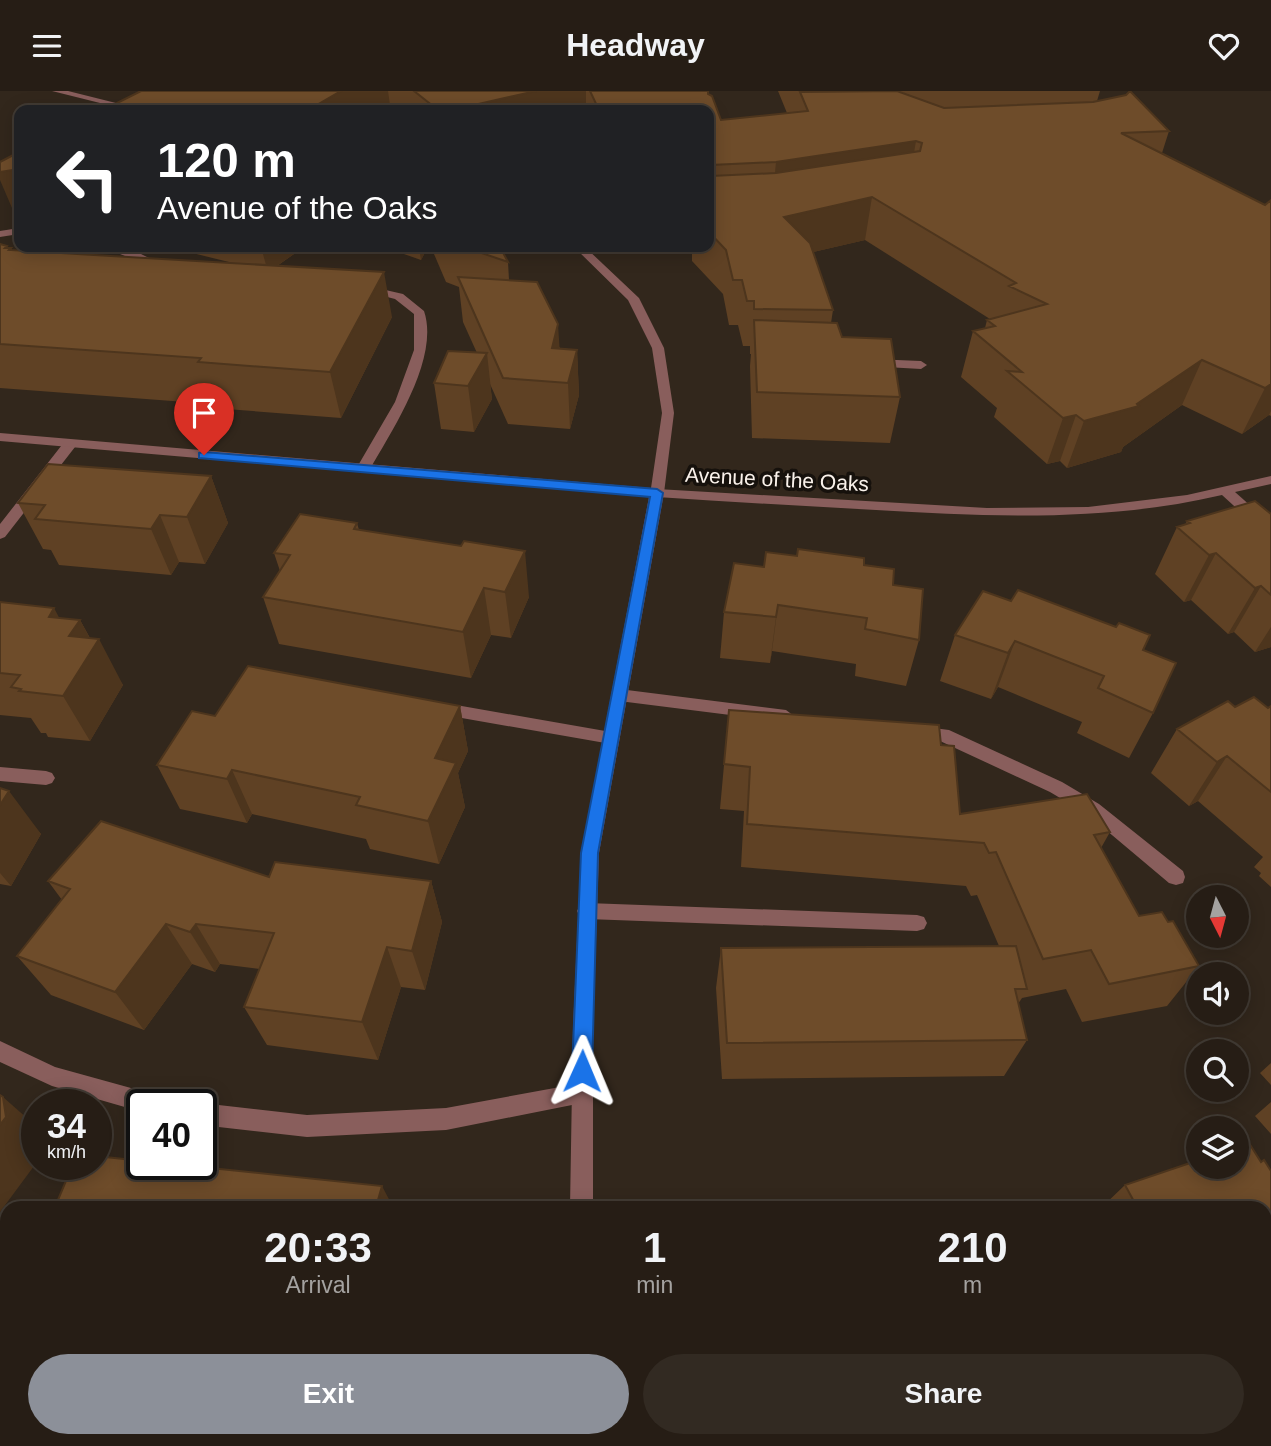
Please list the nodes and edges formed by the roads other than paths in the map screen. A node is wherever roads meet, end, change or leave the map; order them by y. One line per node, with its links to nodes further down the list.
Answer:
1 (56, 91): 2 (street)
2 (117, 105)
3 (129, 252): 5 (street)
4 (584, 252): 14 (street)
5 (139, 273)
6 (349, 287): 11 (street)
7 (856, 363): 8 (street)
8 (921, 365)
9 (0, 437): 10 (street, Avenue of the Oaks)
10 (71, 444): 11 (street, Avenue of the Oaks); 16 (street)
11 (363, 469): 14 (street, Avenue of the Oaks)
12 (1271, 480): 13 (street, Avenue of the Oaks)
13 (1224, 490): 14 (street, Avenue of the Oaks); 15 (street)
14 (657, 493): 17 (street)
15 (1271, 532)
16 (0, 534)
17 (619, 695): 19 (street); 21 (street)
18 (421, 705): 21 (street)
19 (808, 718)
20 (903, 730): 24 (street)
21 (611, 738): 25 (street)
22 (0, 774): 23 (street)
23 (46, 778)
24 (1176, 877)
25 (587, 911): 26 (street); 28 (street)
26 (917, 923)
27 (0, 1051): 29 (street)
28 (582, 1093): 30 (street); 31 (street)
29 (126, 1097)
30 (217, 1116)
31 (582, 1201)

